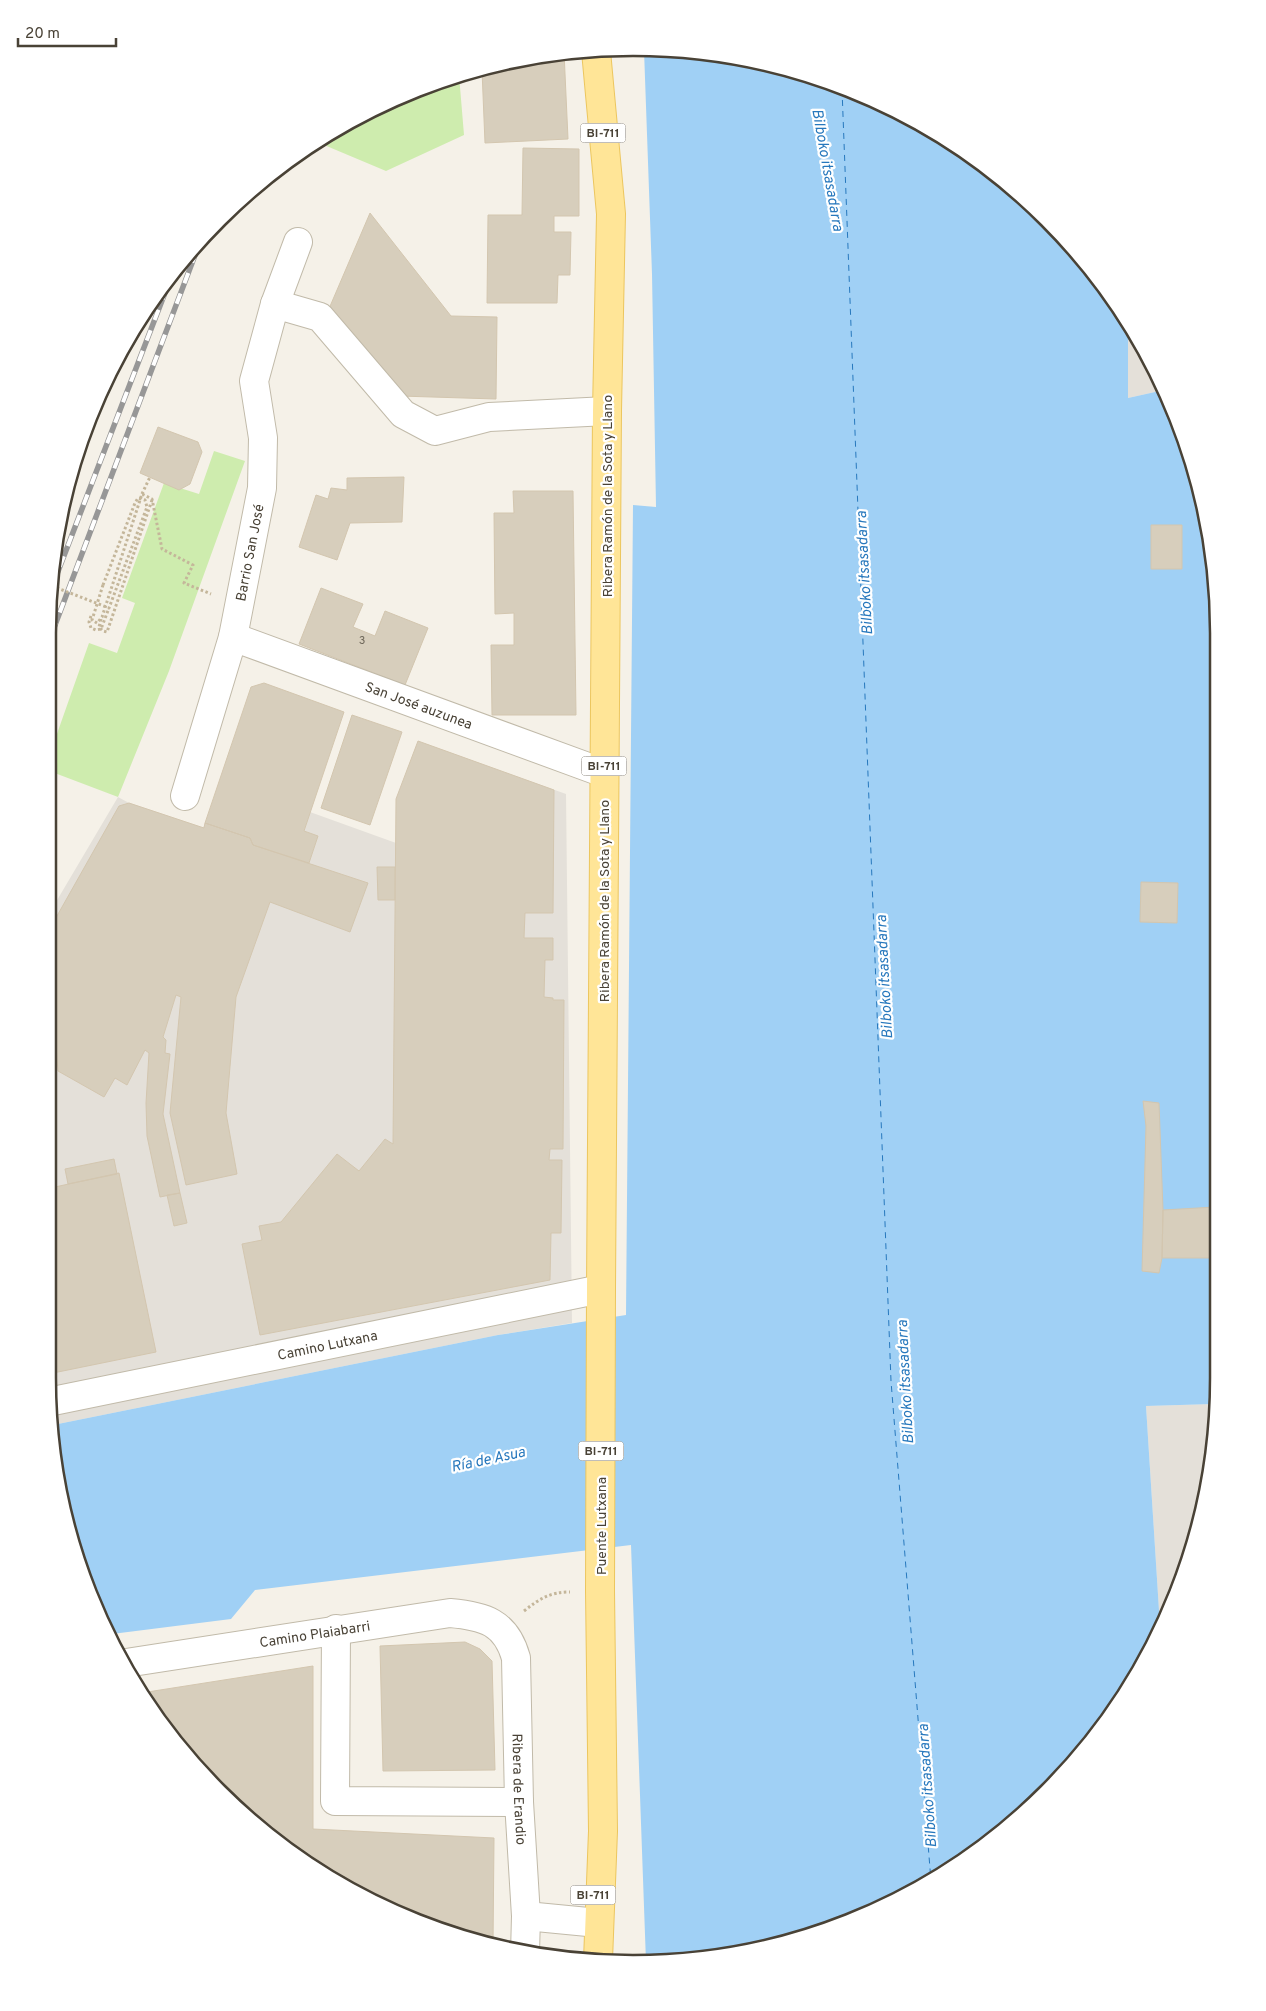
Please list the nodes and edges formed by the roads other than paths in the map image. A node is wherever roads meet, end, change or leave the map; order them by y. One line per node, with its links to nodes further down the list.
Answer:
1 (597, 57): 4 (main road, Ribera Ramón de la Sota y Llano / BI-711)
2 (298, 242): 3 (street, Barrio San José)
3 (275, 304): 4 (street); 5 (street, Barrio San José)
4 (607, 412): 6 (main road, Ribera Ramón de la Sota y Llano / BI-711)
5 (232, 637): 6 (street, San José auzunea); 7 (street, Barrio San José)
6 (604, 774): 8 (main road, Ribera Ramón de la Sota y Llano / BI-711)
7 (185, 796)
8 (601, 1289): 9 (main road, Ribera Ramón de la Sota y Llano / BI-711); 10 (street, Camino Lutxana)
9 (601, 1317): 15 (main road, Puente Lutxana / BI-711)
10 (57, 1400)
11 (336, 1630): 12 (street, Camino Plaiabarri); 13 (street, Camino Plaiabarri); 14 (street)
12 (501, 1630): 14 (street, Ribera de Erandio)
13 (131, 1661)
14 (520, 1802): 16 (street, Ribera de Erandio)
15 (603, 1831): 17 (main road, BI-711); 20 (main road, BI-711)
16 (526, 1916): 17 (street); 18 (street, Ribera de Erandio)
17 (588, 1922): 19 (main road, BI-711)
18 (525, 1945)
19 (583, 1953)
20 (598, 1954)

